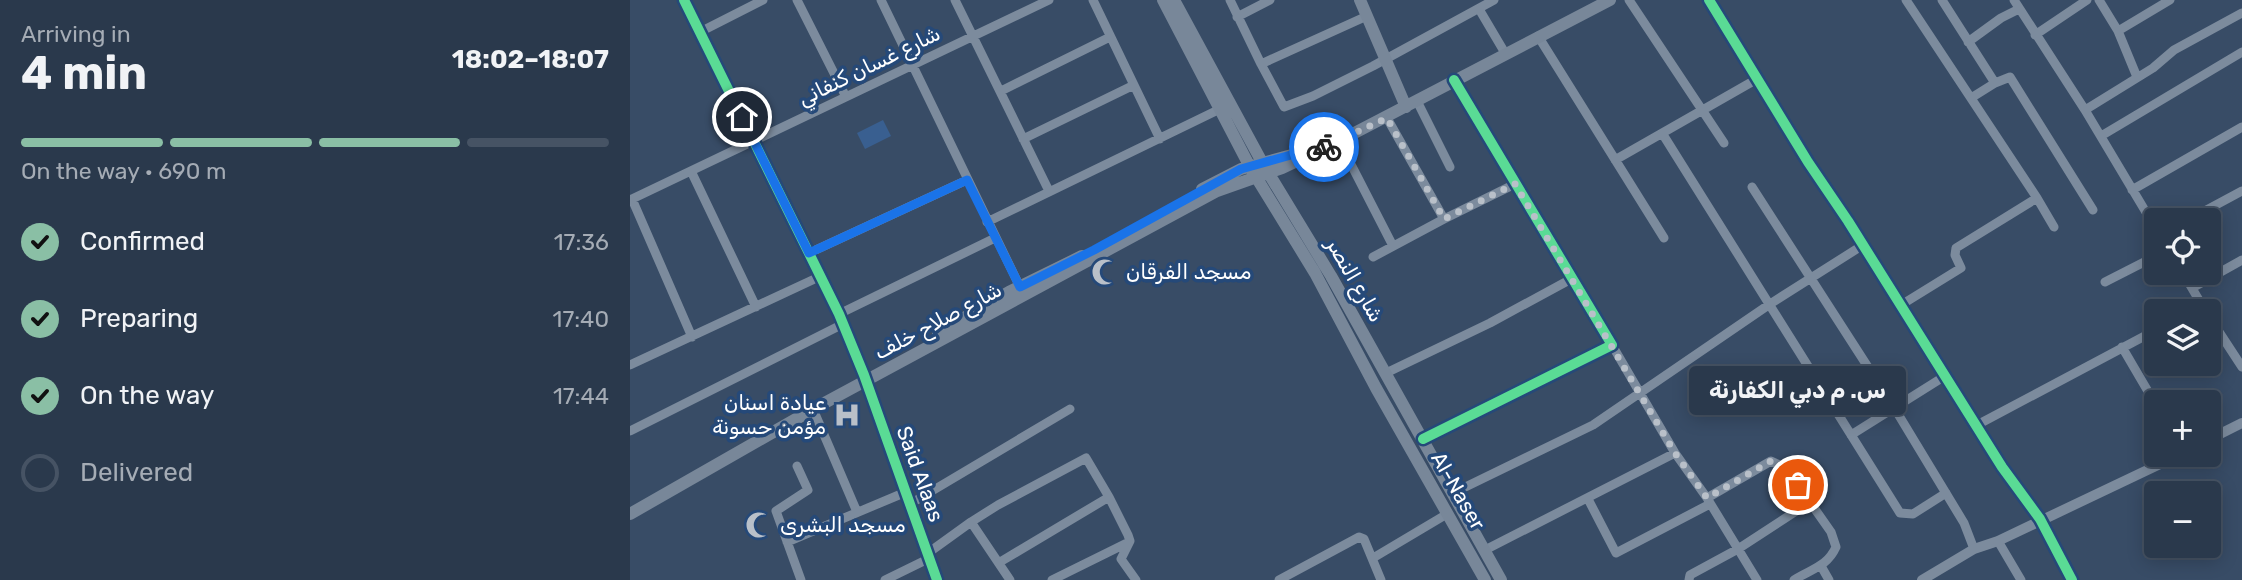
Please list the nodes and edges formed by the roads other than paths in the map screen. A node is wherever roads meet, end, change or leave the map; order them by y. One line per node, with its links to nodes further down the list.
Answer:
1 (684, 0): 29 (street)
2 (763, 0): 29 (street)
3 (797, 0): 46 (street)
4 (881, 0): 39 (street)
5 (955, 0): 31 (street)
6 (1049, 0): 31 (street, شارع غسان كنفاني)
7 (1093, 0): 33 (street)
8 (1163, 0): 49 (main road, شارع النصر)
9 (1174, 0): 63 (main road, شارع النصر)
10 (1230, 0): 27 (street)
11 (1270, 0): 27 (street)
12 (1360, 0): 26 (main road)
13 (1494, 0): 23 (street)
14 (1610, 0): 32 (main road, شارع صلاح خلف)
15 (1629, 0): 50 (street)
16 (1709, 0): 41 (street)
17 (1906, 0): 47 (street)
18 (1942, 0): 34 (street)
19 (2014, 0): 24 (street)
20 (2087, 0): 30 (street)
21 (2099, 0): 28 (street)
22 (2169, 0): 28 (street)
23 (1479, 9): 36 (street); 37 (street)
24 (2019, 9): 30 (street); 34 (street)
25 (2242, 13): 40 (street)
26 (1367, 16): 37 (main road); 38 (street)
27 (1237, 17): 38 (street)
28 (2118, 31): 40 (street)
29 (700, 32): 59 (street)
30 (2035, 35): 51 (street)
31 (972, 36): 39 (street, شارع غسان كنفاني); 45 (street)
32 (1538, 36): 36 (main road, شارع صلاح خلف); 61 (street)
33 (1110, 37): 44 (street); 45 (street)
34 (1968, 42): 43 (street)
35 (2242, 52): 55 (street)
36 (1505, 54): 42 (main road, شارع صلاح خلف)
37 (1386, 57): 38 (street); 48 (main road)
38 (1261, 64)
39 (912, 65): 46 (street, شارع غسان كنفاني); 65 (street)
40 (2137, 76): 51 (street)
41 (1757, 79): 50 (street); 81 (street)
42 (1454, 80): 48 (main road, شارع صلاح خلف); 66 (street)
43 (1995, 83): 47 (street); 74 (street)
44 (1134, 85): 56 (street); 57 (street)
45 (1001, 91): 56 (street)
46 (846, 97): 59 (street, شارع غسان كنفاني)
47 (1971, 98): 71 (street)
48 (1412, 104): 52 (main road, شارع صلاح خلف); 62 (street)
49 (1220, 109): 57 (street); 63 (main road, شارع النصر)
50 (1702, 110): 54 (street); 60 (street)
51 (2085, 110): 55 (street)
52 (1387, 118): 58 (main road, شارع صلاح خلف); 76 (street)
53 (2242, 127): 68 (street)
54 (1662, 133): 61 (street); 95 (street)
55 (2101, 136): 68 (street)
56 (1023, 139): 69 (street)
57 (1160, 139): 69 (street)
58 (1339, 141): 63 (main road, شارع صلاح خلف); 82 (street)
59 (755, 143): 64 (street, شارع غسان كنفاني); 83 (street)
60 (1724, 143)
61 (1615, 160): 80 (street)
62 (1450, 167)
63 (1260, 170): 92 (main road, شارع صلاح خلف); 106 (main road, شارع النصر); 108 (main road, شارع صلاح خلف); 134 (main road, Al-Naser)
64 (691, 171): 72 (street, شارع غسان كنفاني); 97 (street)
65 (967, 180): 77 (street); 83 (street)
66 (1515, 184): 76 (street); 88 (street)
67 (1752, 187): 89 (street)
68 (2132, 190): 75 (street)
69 (1049, 191): 77 (street)
70 (2242, 191): 73 (street)
71 (2037, 198): 78 (street); 96 (street)
72 (631, 200): 101 (street)
73 (2210, 208)
74 (2093, 210)
75 (2144, 210)
76 (1444, 219): 82 (street)
77 (987, 222): 79 (street)
78 (2054, 227)
79 (995, 238): 92 (street); 98 (street)
80 (1664, 238)
81 (1863, 245): 89 (street); 96 (street)
82 (1393, 246): 84 (street)
83 (809, 253): 87 (street)
84 (1373, 257)
85 (2242, 260): 93 (street)
86 (2144, 262): 90 (street)
87 (821, 276): 97 (street); 98 (street)
88 (1573, 278): 102 (street); 106 (street)
89 (1811, 279): 95 (street); 113 (street)
90 (2105, 282)
91 (2190, 285): 93 (street)
92 (1020, 287): 108 (main road, شارع صلاح خلف)
93 (2192, 288): 94 (street)
94 (2199, 299)
95 (1770, 304): 110 (street); 118 (street)
96 (1901, 305): 107 (street)
97 (755, 307): 101 (street)
98 (841, 319): 108 (street); 116 (street)
99 (2221, 334): 105 (street)
100 (2144, 336): 103 (street)
101 (692, 337): 104 (street)
102 (1612, 345): 110 (street); 119 (street)
103 (2122, 347): 109 (street); 115 (street)
104 (630, 365)
105 (2242, 367)
106 (1386, 373): 119 (main road, شارع النصر)
107 (1945, 376): 113 (street); 115 (street)
108 (864, 379): 111 (main road, شارع صلاح خلف); 123 (street, Said Alaas); 131 (main road, شارع صلاح خلف)
109 (2147, 390)
110 (1640, 393): 120 (street); 124 (street)
111 (813, 409): 132 (street); 133 (main road, شارع صلاح خلف)
112 (1070, 409): 130 (street)
113 (1895, 409): 118 (street); 125 (street)
114 (2242, 423): 117 (street)
115 (1978, 425): 135 (street)
116 (630, 431)
117 (2221, 434)
118 (1851, 435): 125 (street)
119 (1423, 439): 124 (main road, شارع النصر)
120 (1675, 453): 127 (street); 128 (street)
121 (797, 466): 139 (street)
122 (2153, 467): 135 (street)
123 (906, 492): 130 (street, Said Alaas); 132 (street)
124 (1453, 493): 142 (main road, شارع النصر)
125 (1946, 493): 141 (street)
126 (1109, 497): 136 (street); 137 (street); 145 (street)
127 (1588, 499): 128 (street); 142 (street)
128 (1708, 501): 129 (street); 140 (street)
129 (1811, 502): 140 (street); 146 (street)
130 (911, 504): 143 (street, Said Alaas)
131 (630, 505)
132 (857, 512): 139 (street)
133 (630, 514)
134 (1447, 514): 144 (street); 155 (main road, Al-Naser)
135 (2040, 519): 138 (street); 163 (street)
136 (971, 522): 143 (street); 145 (street)
137 (1130, 541): 151 (street); 152 (street)
138 (1998, 541): 141 (street); 162 (street)
139 (787, 542): 147 (street)
140 (1738, 549): 157 (street); 158 (street)
141 (1974, 549): 161 (street)
142 (1485, 550): 156 (main road, شارع النصر)
143 (929, 555): 148 (street); 149 (street, Said Alaas)
144 (1373, 558): 153 (street); 154 (street)
145 (1000, 562): 150 (street)
146 (1821, 566): 159 (street); 160 (street)
147 (801, 580)
148 (885, 580)
149 (937, 580)
150 (1010, 580)
151 (1052, 580)
152 (1136, 580)
153 (1279, 580)
154 (1381, 580)
155 (1486, 580)
156 (1501, 580)
157 (1689, 580)
158 (1756, 580)
159 (1794, 580)
160 (1829, 580)
161 (1922, 580)
162 (2021, 580)
163 (2072, 580)

